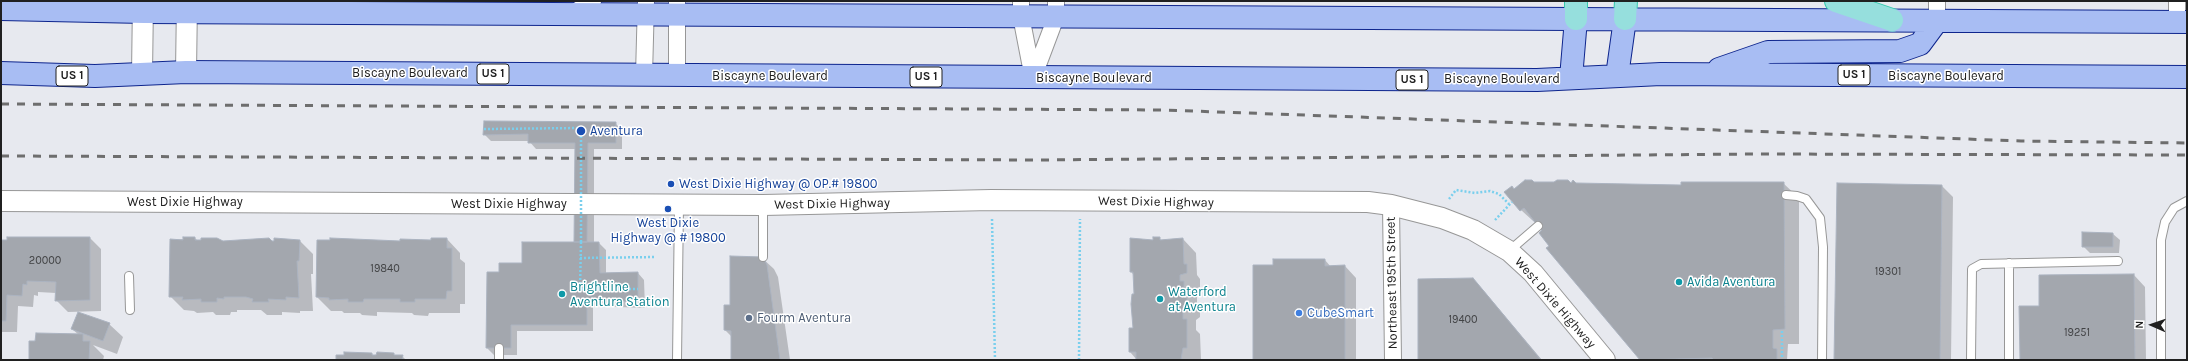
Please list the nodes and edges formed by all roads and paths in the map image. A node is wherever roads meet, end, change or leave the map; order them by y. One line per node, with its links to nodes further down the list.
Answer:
1 (593, 1): 13 (street)
2 (1836, 1): 15 (highway)
3 (144, 6): 4 (main road); 7 (main road); 18 (street)
4 (187, 6): 13 (main road); 16 (street)
5 (646, 8): 6 (main road); 13 (main road); 20 (street)
6 (677, 8): 8 (main road); 21 (street)
7 (1, 9)
8 (1021, 9): 9 (main road); 23 (street)
9 (1056, 9): 10 (main road); 23 (street)
10 (1576, 10): 11 (main road); 24 (main road)
11 (1626, 10): 15 (main road); 22 (main road)
12 (1937, 11): 14 (main road); 15 (main road); 19 (main road)
13 (571, 14)
14 (2180, 15)
15 (1892, 20)
16 (186, 72): 18 (main road, Biscayne Boulevard / US 1); 20 (main road, Biscayne Boulevard / US 1)
17 (1, 73): 18 (main road, Biscayne Boulevard / US 1)
18 (142, 74)
19 (1705, 74): 22 (main road, Biscayne Boulevard / US 1); 25 (main road, Biscayne Boulevard / US 1)
20 (644, 75): 21 (main road, Biscayne Boulevard / US 1)
21 (677, 75): 23 (main road, Biscayne Boulevard / US 1)
22 (1617, 76): 24 (main road, Biscayne Boulevard / US 1)
23 (1033, 78): 24 (main road, Biscayne Boulevard / US 1)
24 (1571, 78)
25 (2187, 78)
26 (484, 129): 43 (path, bridge)
27 (1786, 195): 58 (lane)
28 (1449, 199): 34 (path)
29 (991, 200): 31 (street, West Dixie Highway); 36 (street, West Dixie Highway); 53 (path)
30 (1, 201): 35 (street, West Dixie Highway)
31 (1080, 201): 37 (street, West Dixie Highway); 54 (path)
32 (2187, 201): 61 (lane)
33 (1512, 202): 34 (path)
34 (1509, 204): 38 (path)
35 (679, 205): 36 (street, West Dixie Highway); 52 (lane)
36 (764, 205): 42 (lane)
37 (1391, 205): 40 (street, West Dixie Highway); 55 (street, Northeast 195th Street)
38 (1495, 220)
39 (1538, 226): 40 (lane)
40 (1509, 251): 56 (street, West Dixie Highway)
41 (656, 257): 43 (path)
42 (763, 257)
43 (580, 258): 47 (path)
44 (2118, 261): 45 (lane)
45 (2009, 263): 59 (lane); 60 (lane)
46 (129, 276): 48 (lane)
47 (638, 289)
48 (130, 310)
49 (1782, 331): 57 (path)
50 (499, 348): 51 (lane)
51 (499, 360)
52 (677, 360)
53 (995, 360)
54 (1079, 360)
55 (1393, 360)
56 (1605, 360)
57 (1782, 360)
58 (1822, 360)
59 (1971, 360)
60 (2010, 360)
61 (2162, 360)

